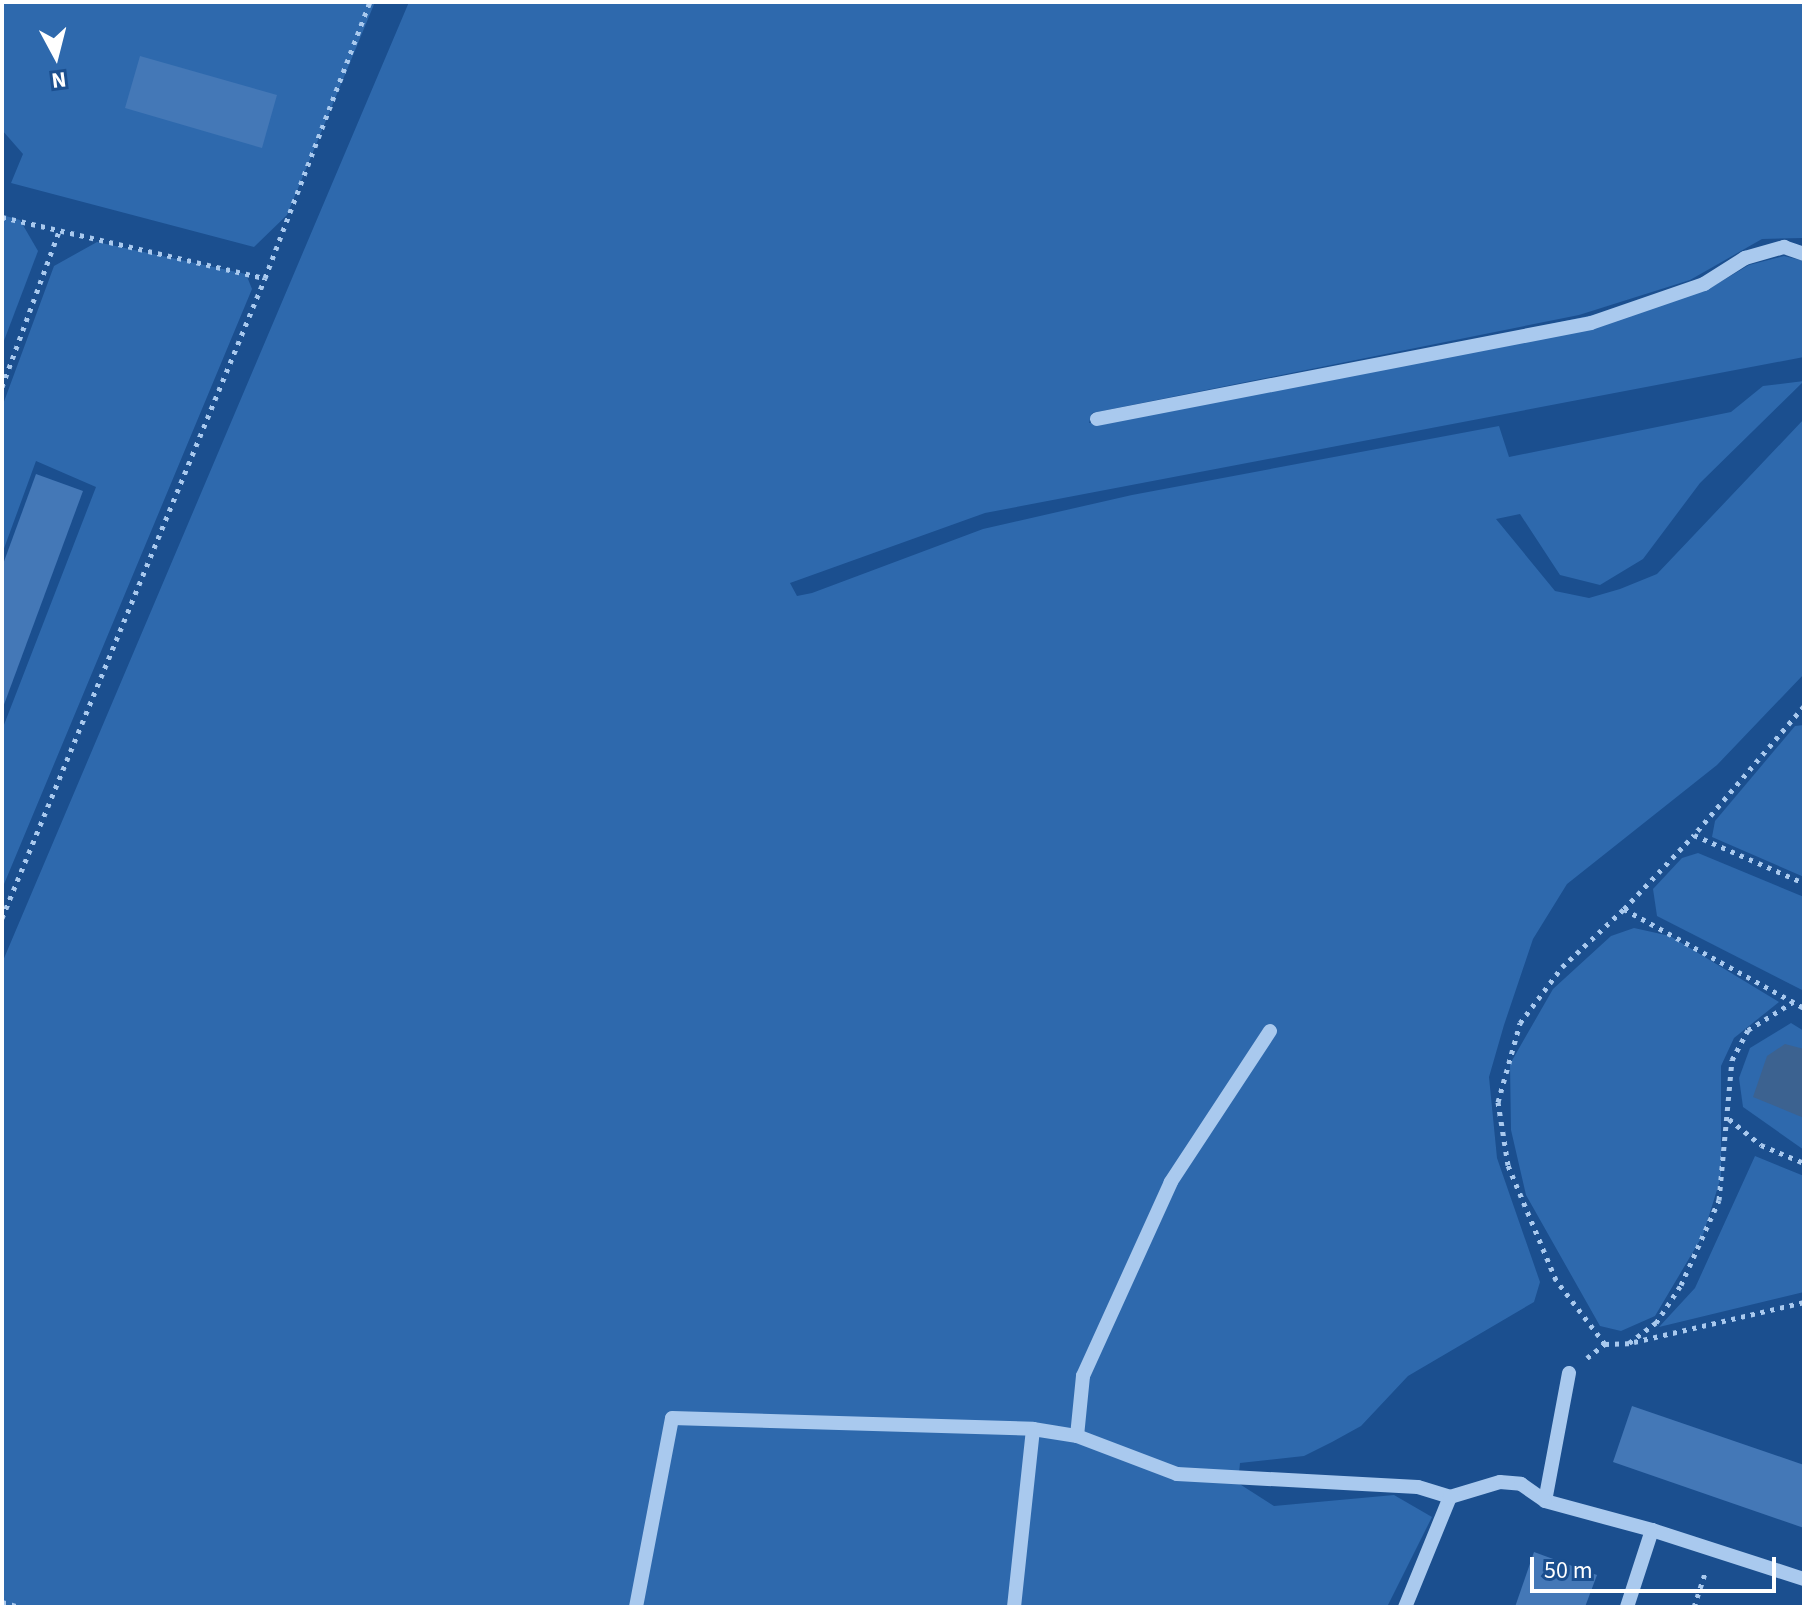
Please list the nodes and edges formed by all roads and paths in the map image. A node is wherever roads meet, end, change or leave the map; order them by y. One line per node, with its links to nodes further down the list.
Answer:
1 (370, 2): 5 (path)
2 (2, 217): 3 (path)
3 (59, 231): 5 (path); 6 (path)
4 (1804, 254): 7 (lane)
5 (265, 278): 12 (path)
6 (2, 387)
7 (1097, 419)
8 (1804, 706): 9 (path)
9 (1694, 835): 10 (path); 11 (path)
10 (1804, 883)
11 (1624, 909): 13 (path); 20 (path)
12 (2, 918)
13 (1793, 1002): 14 (path); 16 (path)
14 (1804, 1007)
15 (1270, 1031): 23 (lane)
16 (1729, 1119): 17 (path); 19 (path)
17 (1804, 1163)
18 (1804, 1302): 19 (path)
19 (1629, 1343): 20 (path)
20 (1605, 1344): 21 (path)
21 (1569, 1373): 25 (lane)
22 (1033, 1429): 23 (lane); 31 (lane); 32 (lane)
23 (1077, 1436): 24 (lane)
24 (1450, 1497): 25 (lane); 33 (lane)
25 (1545, 1501): 26 (lane)
26 (1652, 1530): 27 (lane); 34 (lane)
27 (1713, 1550): 28 (lane); 35 (path)
28 (1804, 1579)
29 (2, 1602): 30 (path)
30 (19, 1607)
31 (636, 1607)
32 (1014, 1607)
33 (1405, 1607)
34 (1627, 1607)
35 (1694, 1607)

